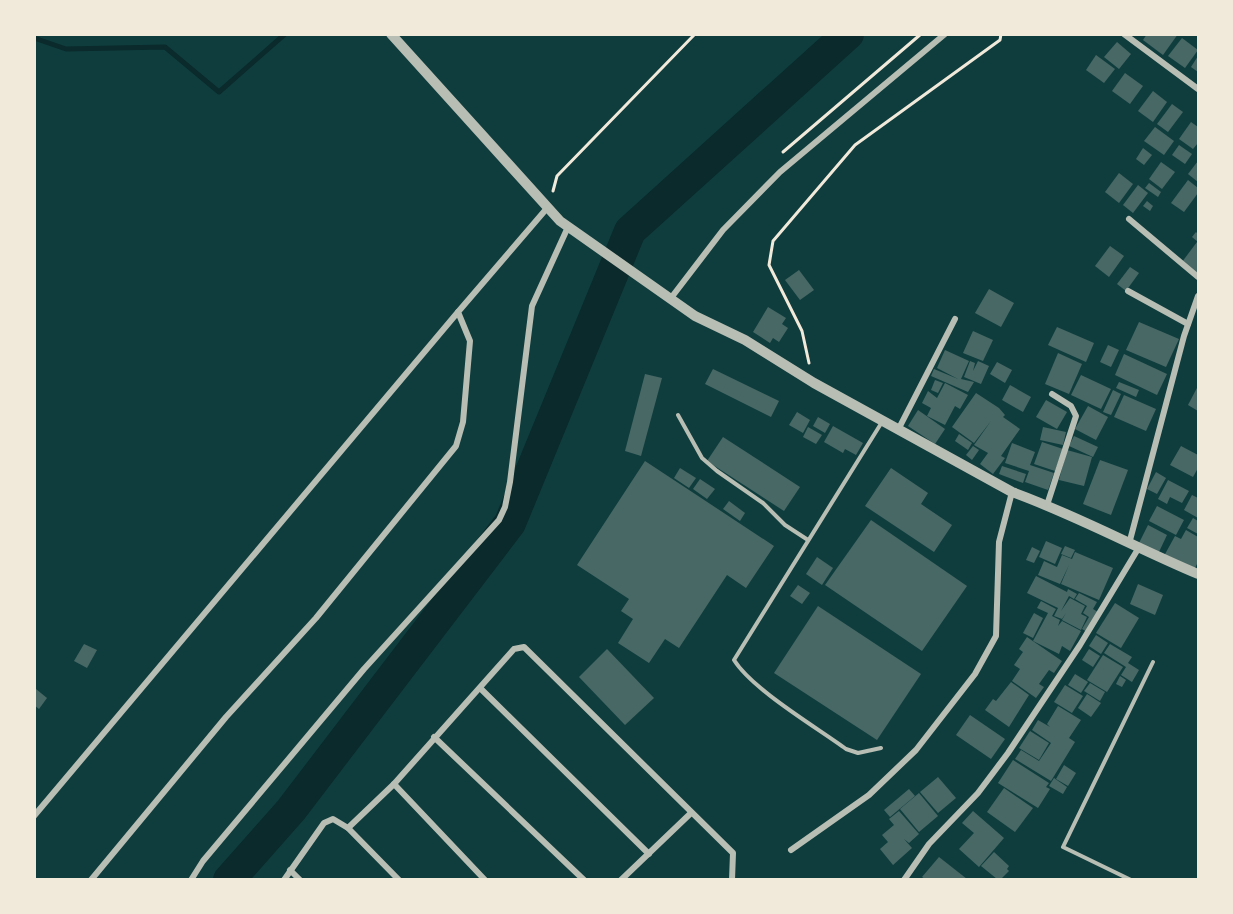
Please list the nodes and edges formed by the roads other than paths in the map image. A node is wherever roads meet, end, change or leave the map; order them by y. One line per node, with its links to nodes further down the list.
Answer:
1 (391, 34): 5 (street)
2 (945, 34): 11 (street)
3 (1124, 34): 4 (street)
4 (1198, 88)
5 (548, 207): 7 (street); 12 (street)
6 (1129, 219): 8 (street)
7 (568, 227): 11 (street); 36 (street)
8 (1198, 277)
9 (1128, 291): 14 (street)
10 (1198, 296): 14 (street)
11 (671, 298): 17 (street)
12 (458, 312): 30 (street); 35 (street)
13 (955, 319): 18 (street)
14 (1188, 324): 22 (street)
15 (1052, 394): 20 (street)
16 (678, 415): 21 (lane)
17 (883, 422): 18 (street); 21 (lane)
18 (898, 430): 19 (street)
19 (1012, 492): 20 (street); 32 (street)
20 (1047, 505): 22 (street)
21 (808, 540): 27 (lane)
22 (1133, 547): 23 (street); 44 (street)
23 (1198, 574)
24 (1153, 662): 45 (lane)
25 (480, 688): 26 (street); 29 (street); 33 (street)
26 (434, 737): 28 (street); 41 (street)
27 (881, 748)
28 (394, 784): 31 (street); 40 (street)
29 (691, 813): 33 (street); 43 (street)
30 (34, 816)
31 (348, 828): 34 (street); 39 (street)
32 (791, 850)
33 (649, 854): 42 (street)
34 (290, 870): 37 (street); 38 (street)
35 (91, 879)
36 (191, 879)
37 (284, 879)
38 (300, 879)
39 (399, 879)
40 (485, 879)
41 (584, 879)
42 (621, 879)
43 (732, 879)
44 (904, 879)
45 (1131, 879)

